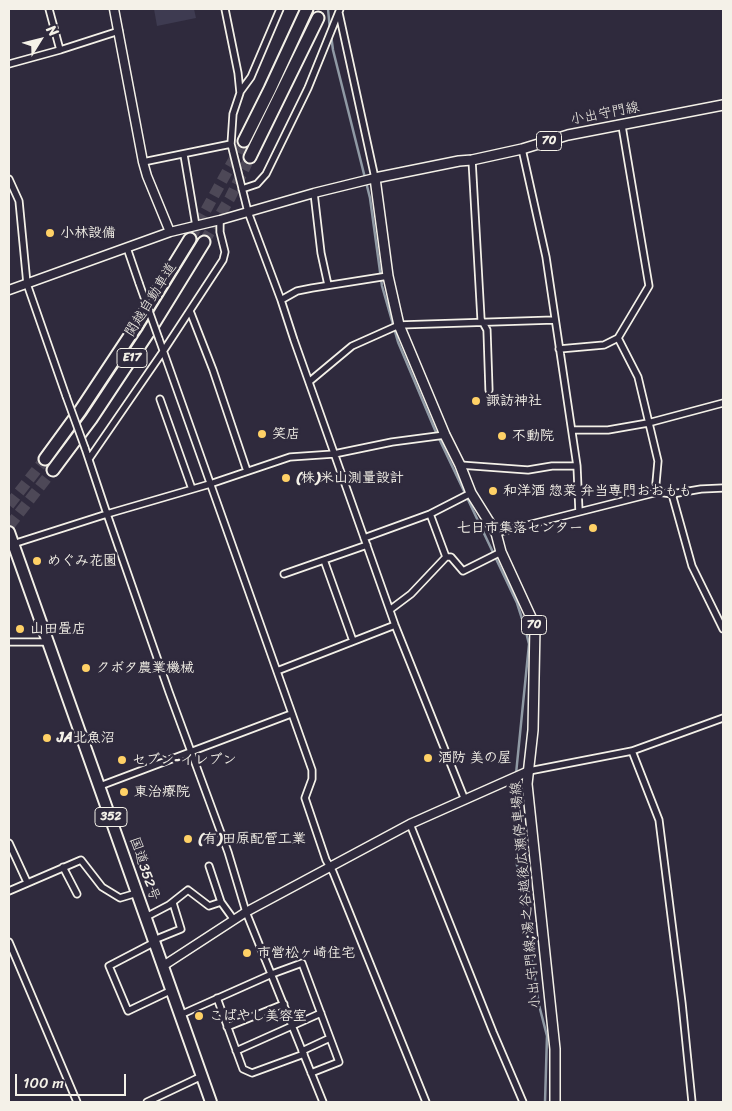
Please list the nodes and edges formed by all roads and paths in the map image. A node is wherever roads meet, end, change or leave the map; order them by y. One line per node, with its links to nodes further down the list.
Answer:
1 (49, 9): 9 (street)
2 (114, 9): 8 (street)
3 (225, 9): 11 (street)
4 (280, 9): 11 (street)
5 (307, 9): 14 (highway)
6 (339, 10): 21 (street); 23 (street)
7 (318, 18): 18 (highway)
8 (119, 31): 9 (street); 20 (street)
9 (60, 50): 10 (street)
10 (9, 64)
11 (240, 93): 15 (street)
12 (723, 104): 13 (main road, 小出守門線 / 70)
13 (622, 126): 16 (main road, 小出守門線 / 70); 41 (street)
14 (244, 141)
15 (231, 144): 17 (street); 23 (street)
16 (522, 149): 19 (main road, 小出守門線 / 70); 38 (street)
17 (184, 155): 20 (street); 27 (street)
18 (250, 157)
19 (472, 160): 21 (main road, 小出守門線 / 70); 39 (street)
20 (143, 162): 28 (street)
21 (375, 178): 24 (street); 32 (main road, 小出守門線;湯之谷越後広瀬停車場線 / 70)
22 (9, 179): 33 (street)
23 (242, 189): 25 (street)
24 (314, 193): 25 (street); 34 (street)
25 (248, 212): 26 (street); 36 (street)
26 (220, 220): 27 (street); 37 (street)
27 (196, 226): 28 (street)
28 (170, 232): 31 (street)
29 (190, 240): 53 (highway, 関越自動車道 / E17)
30 (204, 242): 56 (highway, 関越自動車道 / E17)
31 (127, 248): 33 (street); 43 (street, bridge)
32 (388, 276): 34 (street); 40 (main road, 小出守門線;湯之谷越後広瀬停車場線 / 70)
33 (27, 284): 35 (street); 52 (street, bridge)
34 (328, 285): 36 (street)
35 (9, 290)
36 (281, 300): 44 (street)
37 (190, 311): 43 (street); 57 (street)
38 (554, 320): 39 (street); 42 (street)
39 (484, 323): 40 (street); 45 (street)
40 (399, 325): 44 (street); 50 (main road, 小出守門線;湯之谷越後広瀬停車場線 / 70)
41 (618, 338): 42 (street); 48 (street)
42 (559, 349): 49 (street)
43 (164, 350): 52 (street); 58 (street)
44 (310, 381): 51 (street)
45 (489, 390)
46 (160, 398): 60 (street)
47 (723, 403): 48 (street)
48 (648, 422): 49 (street); 61 (street)
49 (572, 430): 55 (street)
50 (444, 435): 51 (street); 54 (main road, 小出守門線;湯之谷越後広瀬停車場線 / 70)
51 (334, 454): 57 (street); 69 (street)
52 (89, 458): 65 (street)
53 (45, 459)
54 (460, 465): 55 (street); 62 (main road, 小出守門線;湯之谷越後広瀬停車場線 / 70)
55 (577, 466): 64 (street)
56 (53, 470)
57 (247, 471): 58 (street)
58 (210, 484): 60 (street); 82 (street)
59 (723, 488): 63 (street)
60 (192, 489): 65 (street)
61 (658, 492): 63 (street); 64 (street)
62 (471, 494): 66 (street); 68 (main road, 小出守門線;湯之谷越後広瀬停車場線 / 70)
63 (672, 494): 78 (street)
64 (579, 512): 68 (street)
65 (106, 514): 70 (street); 85 (street)
66 (430, 514): 69 (street); 73 (street)
67 (9, 532): 70 (highway, 国道352号 / 352)
68 (496, 534): 72 (main road, 小出守門線;湯之谷越後広瀬停車場線 / 70)
69 (364, 538): 71 (street)
70 (13, 544): 81 (highway, 国道352号 / 352)
71 (367, 545): 74 (street); 76 (street)
72 (501, 552): 73 (street); 87 (main road, 小出守門線;湯之谷越後広瀬停車場線 / 70)
73 (446, 557): 76 (street)
74 (324, 560): 75 (street); 79 (street)
75 (284, 574)
76 (391, 609): 77 (street)
77 (395, 625): 79 (street); 89 (street)
78 (723, 630)
79 (353, 641): 82 (street)
80 (9, 642): 81 (street)
81 (48, 642): 88 (highway, 国道352号 / 352)
82 (276, 671): 83 (street)
83 (291, 714): 85 (street); 94 (street)
84 (723, 718): 86 (street)
85 (190, 751): 88 (street); 101 (street)
86 (632, 751): 87 (street); 127 (street)
87 (529, 771): 89 (street); 126 (main road, 小出守門線;湯之谷越後広瀬停車場線 / 70)
88 (100, 786): 97 (highway, 国道352号 / 352)
89 (465, 800): 90 (street)
90 (410, 824): 94 (street); 125 (street)
91 (9, 843): 95 (street)
92 (63, 866): 95 (street); 97 (street); 98 (street)
93 (209, 866): 99 (street)
94 (330, 867): 101 (street); 124 (street)
95 (27, 882): 96 (street)
96 (9, 891)
97 (137, 892): 102 (highway, 国道352号 / 352)
98 (77, 894)
99 (221, 902): 100 (street); 103 (street)
100 (173, 903): 102 (street); 104 (street)
101 (246, 912): 103 (street); 107 (street)
102 (146, 917): 104 (highway, 国道352号 / 352)
103 (234, 920): 106 (street)
104 (155, 941): 106 (highway, 国道352号 / 352); 108 (street)
105 (9, 942): 120 (street)
106 (164, 966): 108 (highway, 国道352号 / 352)
107 (272, 974): 109 (street); 110 (street); 111 (street)
108 (172, 990): 112 (highway, 国道352号 / 352)
109 (217, 998): 112 (street); 114 (street)
110 (284, 1004): 113 (street); 114 (street)
111 (321, 1013): 113 (street); 115 (street)
112 (180, 1015): 119 (highway, 国道352号 / 352)
113 (292, 1026): 116 (street); 117 (street)
114 (227, 1027): 116 (street)
115 (330, 1038): 117 (street); 118 (street)
116 (236, 1051): 117 (street)
117 (303, 1053): 118 (street)
118 (311, 1073): 123 (street)
119 (202, 1076): 121 (street); 122 (highway, 国道352号 / 352)
120 (78, 1102)
121 (147, 1102)
122 (211, 1102)
123 (323, 1102)
124 (426, 1102)
125 (523, 1102)
126 (555, 1102)
127 (692, 1102)

